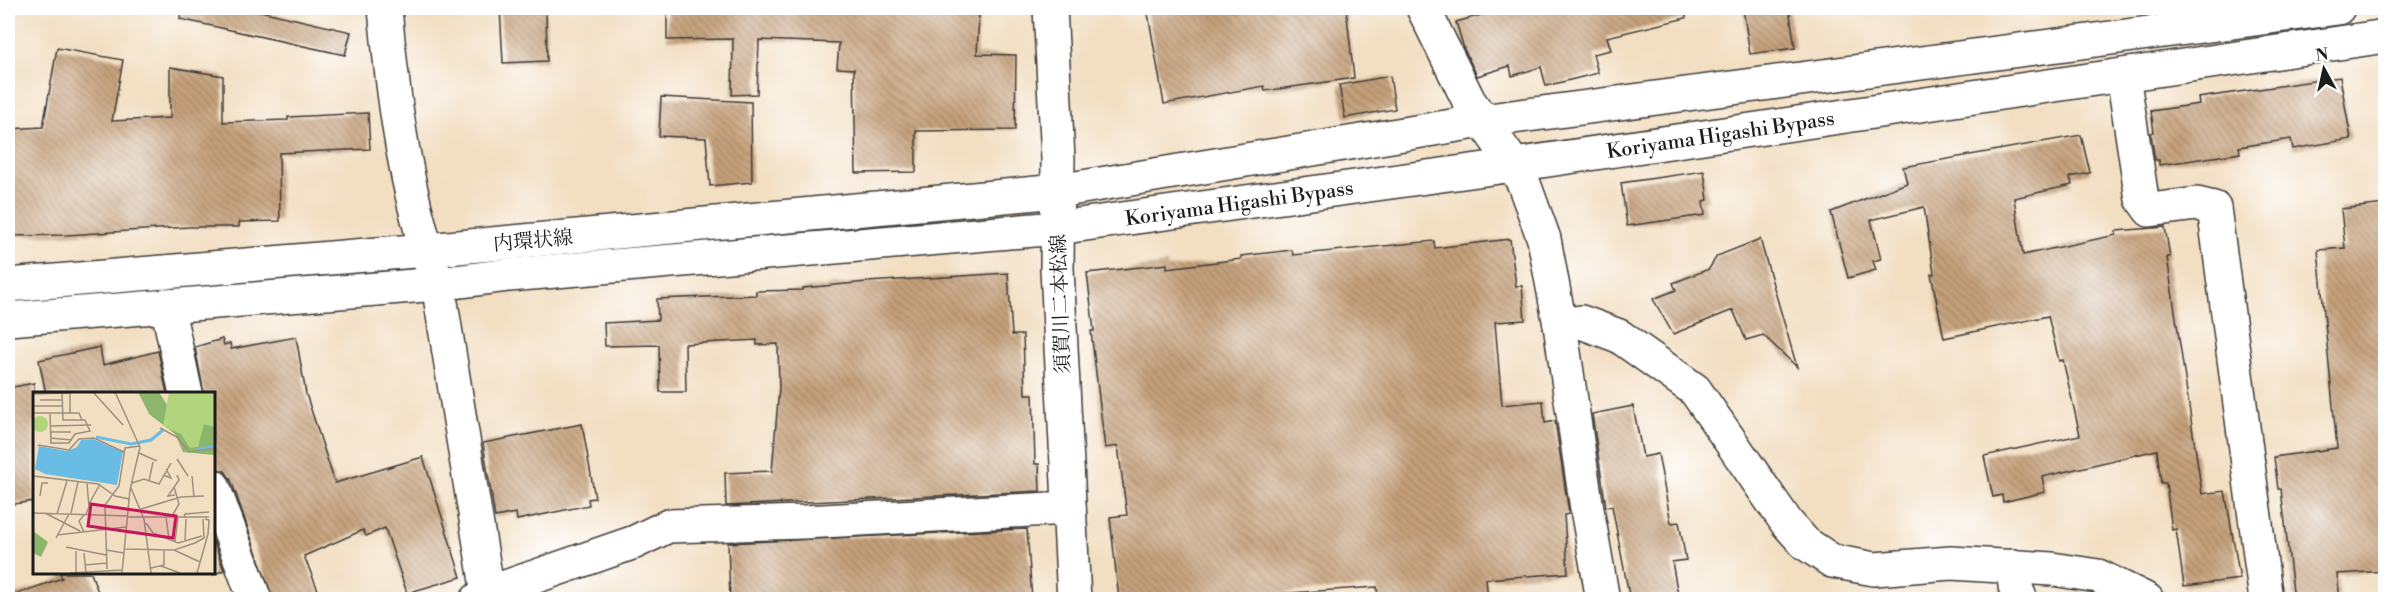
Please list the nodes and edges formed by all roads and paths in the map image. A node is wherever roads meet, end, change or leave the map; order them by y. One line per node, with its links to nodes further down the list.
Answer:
1 (385, 8): 12 (street)
2 (1050, 8): 10 (street, 須賀川二本松線)
3 (1423, 8): 8 (street)
4 (2338, 8): 5 (street, Koriyama Higashi Bypass)
5 (2278, 12): 8 (street, Koriyama Higashi Bypass)
6 (2385, 36): 7 (street, Koriyama Higashi Bypass)
7 (2123, 75): 9 (street, Koriyama Higashi Bypass); 28 (street)
8 (1482, 121): 9 (street); 10 (street, Koriyama Higashi Bypass)
9 (1514, 165): 11 (street, Koriyama Higashi Bypass); 17 (street)
10 (1058, 191): 11 (street, 須賀川二本松線); 12 (street, 内環状線)
11 (1057, 228): 13 (street, 内環状線); 20 (street, 須賀川二本松線)
12 (426, 250): 13 (street); 14 (street, 内環状線)
13 (438, 284): 15 (street, 内環状線); 22 (street)
14 (8, 285)
15 (167, 305): 16 (street, 内環状線); 18 (street)
16 (8, 318)
17 (1560, 325): 21 (street); 25 (street)
18 (186, 392)
19 (214, 489): 23 (street)
20 (1068, 508): 22 (street); 24 (street, 須賀川二本松線)
21 (2013, 566): 26 (street); 27 (street)
22 (485, 597)
23 (255, 600)
24 (1074, 600)
25 (1604, 600)
26 (2021, 600)
27 (2147, 600)
28 (2266, 600)

